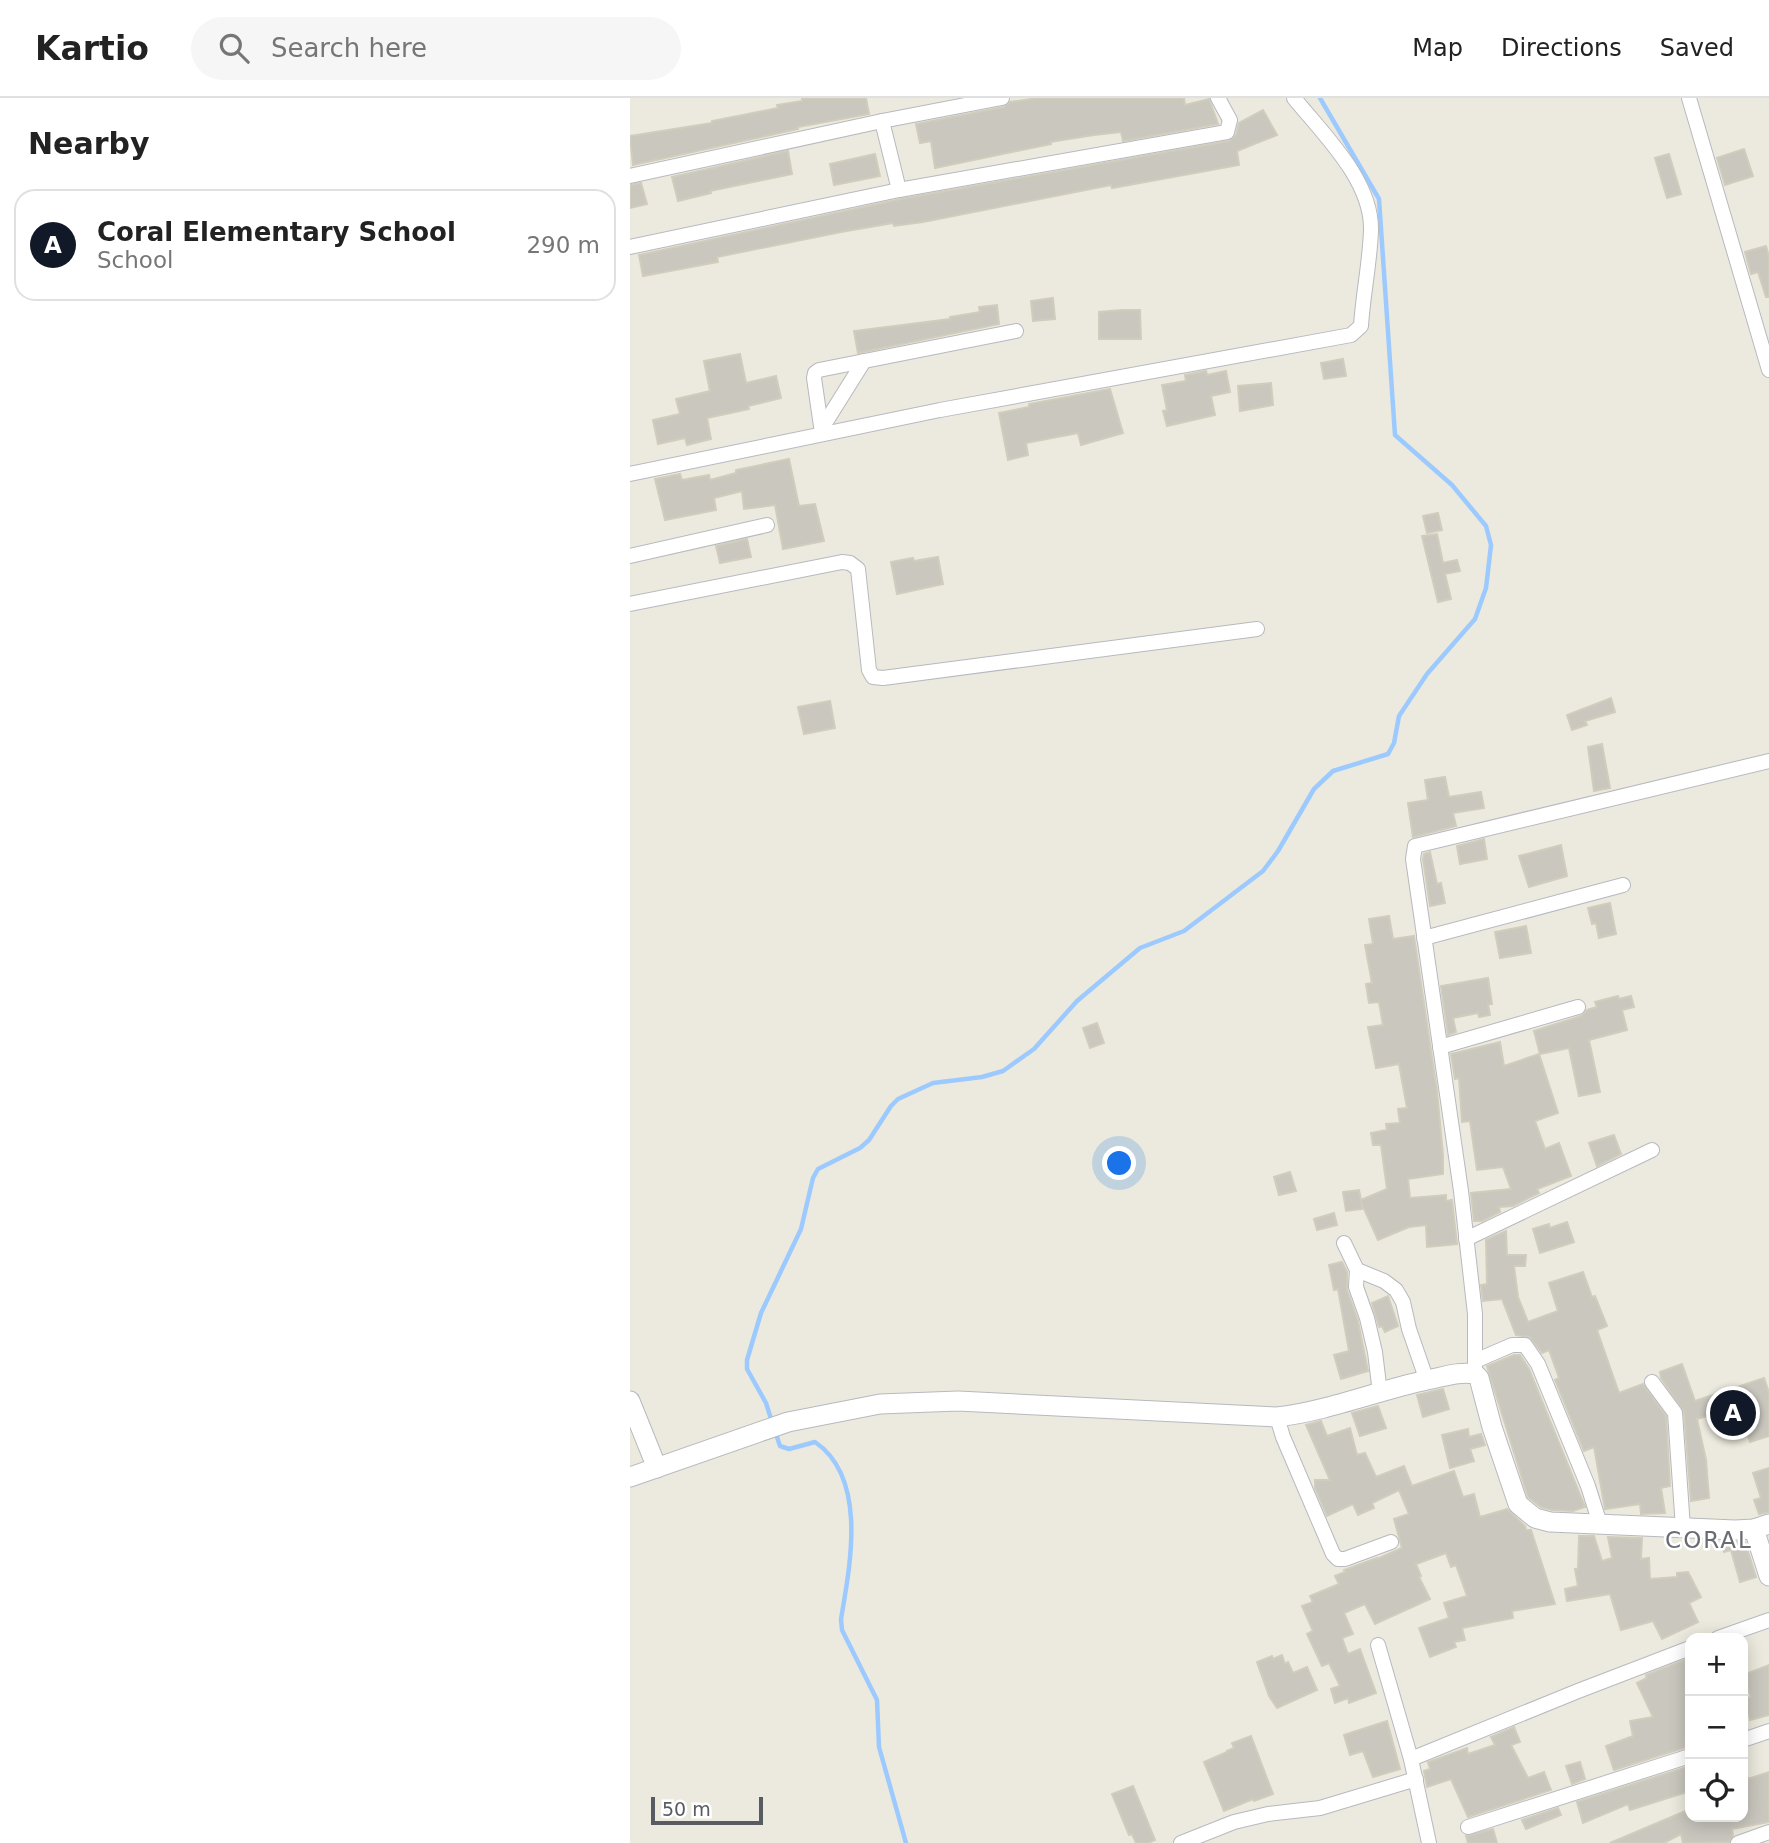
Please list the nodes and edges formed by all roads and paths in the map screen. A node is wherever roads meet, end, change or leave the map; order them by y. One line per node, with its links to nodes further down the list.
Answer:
1 (1002, 98): 5 (street)
2 (1218, 98): 7 (street)
3 (1294, 98): 12 (street)
4 (1689, 98): 11 (street)
5 (881, 121): 6 (street); 7 (street)
6 (630, 176)
7 (899, 190): 8 (street)
8 (630, 247)
9 (1016, 331): 10 (street)
10 (864, 360): 12 (street); 12 (street)
11 (1769, 370)
12 (822, 430): 13 (street)
13 (630, 474)
14 (767, 524): 15 (street)
15 (630, 555)
16 (630, 604): 17 (street)
17 (1257, 629)
18 (1769, 761): 20 (street)
19 (1622, 885): 20 (street)
20 (1424, 938): 22 (street)
21 (1578, 1007): 22 (street)
22 (1440, 1046): 24 (street)
23 (1652, 1150): 24 (street)
24 (1466, 1239): 27 (street)
25 (1344, 1243): 26 (street)
26 (1357, 1270): 28 (street); 30 (street)
27 (1475, 1367): 28 (street); 35 (street); 35 (street)
28 (1427, 1381): 30 (street)
29 (1652, 1382): 37 (street)
30 (1380, 1393): 32 (street)
31 (630, 1401): 33 (street)
32 (1277, 1417): 33 (street); 38 (street)
33 (657, 1468): 34 (street)
34 (630, 1477)
35 (1600, 1524): 37 (street)
36 (1762, 1527): 37 (street); 39 (street)
37 (1683, 1528)
38 (1391, 1542)
39 (1769, 1576)
40 (1769, 1620): 41 (street)
41 (1732, 1633)
42 (1378, 1645): 47 (street)
43 (1685, 1650): 47 (street)
44 (1769, 1731): 45 (street)
45 (1748, 1738)
46 (1685, 1758): 49 (street)
47 (1411, 1759): 48 (street)
48 (1416, 1779): 51 (street); 52 (street)
49 (1468, 1827)
50 (1769, 1832): 53 (street)
51 (1181, 1843)
52 (1429, 1843)
53 (1738, 1843)

